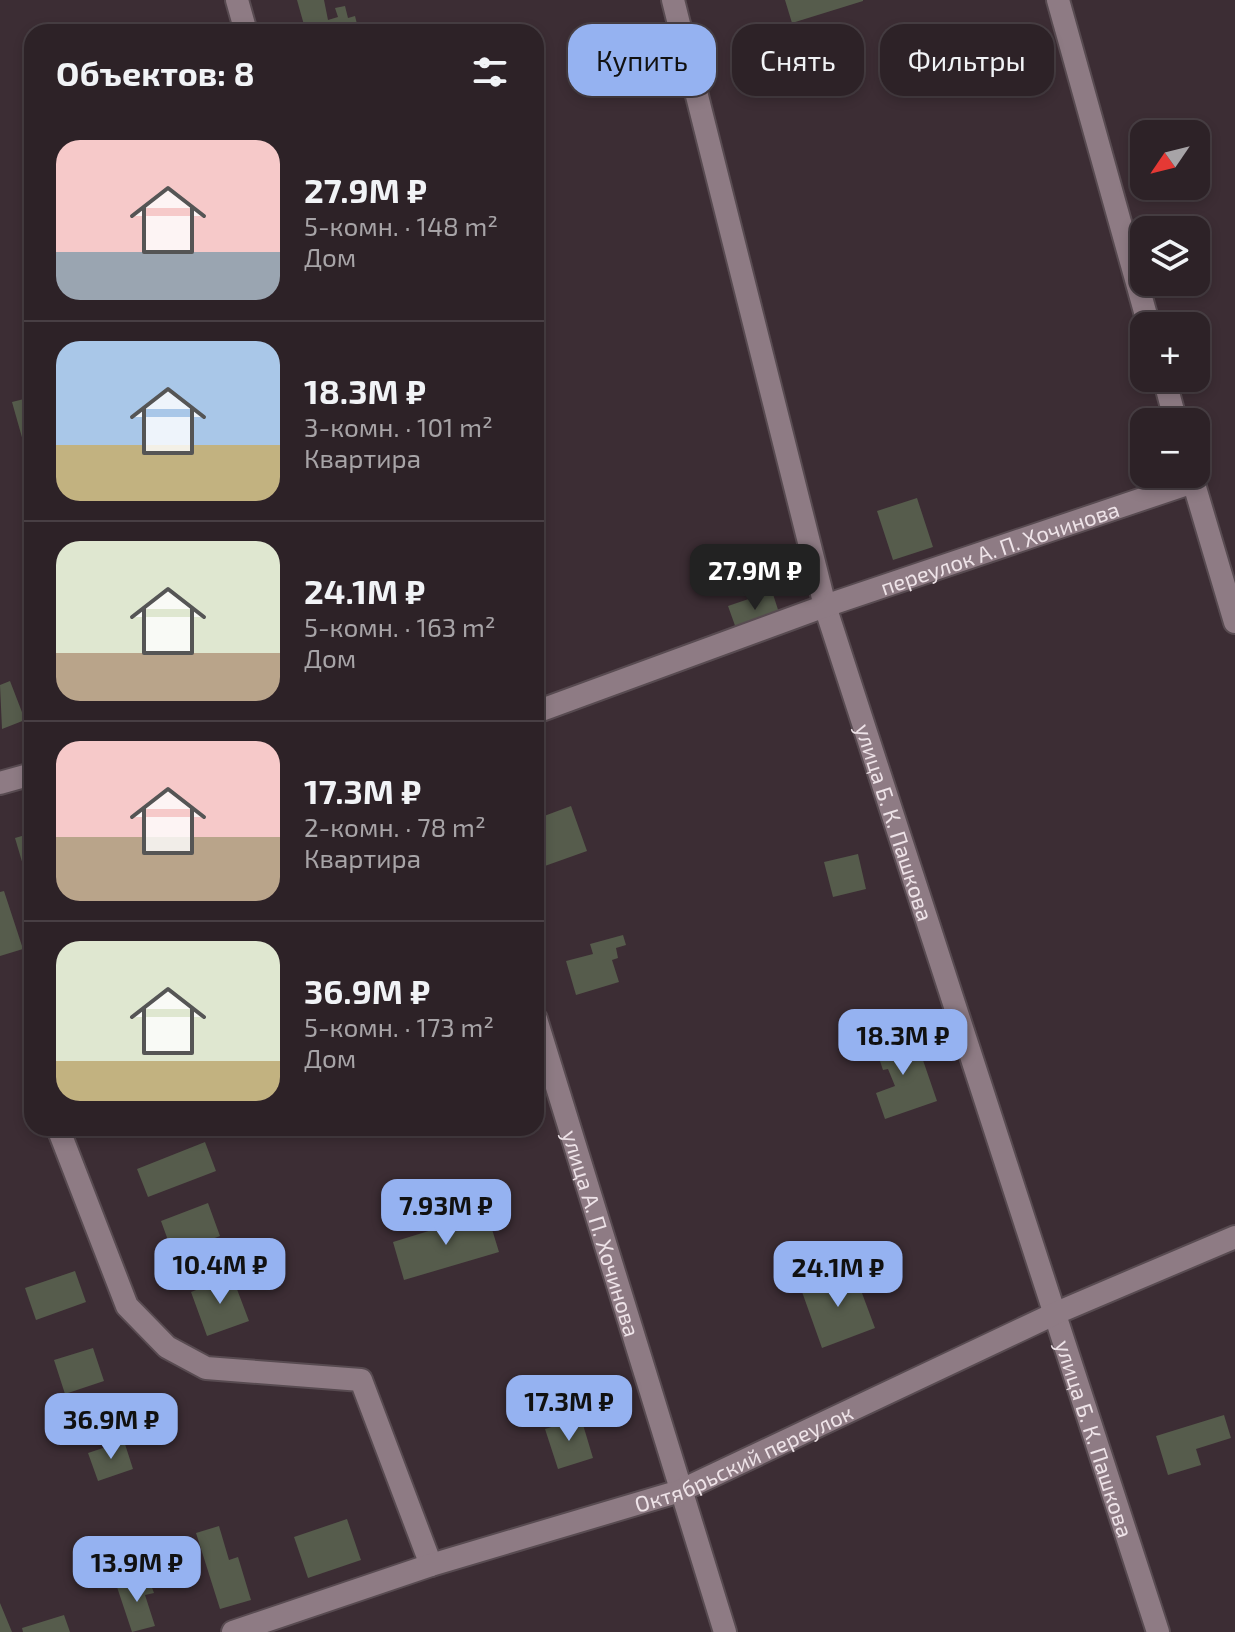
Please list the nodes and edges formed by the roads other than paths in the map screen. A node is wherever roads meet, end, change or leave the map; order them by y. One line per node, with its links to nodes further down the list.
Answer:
1 (237, 0): 4 (street)
2 (673, 0): 8 (street, улица Б. К. Пашкова)
3 (1058, 0): 5 (street)
4 (244, 24)
5 (1145, 312)
6 (1163, 488): 8 (street, переулок А. П. Хочинова)
7 (1195, 488): 9 (street)
8 (825, 606): 10 (street, переулок А. П. Хочинова); 16 (street, улица Б. К. Пашкова)
9 (1235, 622)
10 (544, 709)
11 (24, 776): 12 (street)
12 (0, 783)
13 (544, 1045): 17 (street, улица А. П. Хочинова)
14 (61, 1136): 18 (street)
15 (1235, 1237): 16 (street, Октябрьский переулок)
16 (1054, 1314): 17 (street, Октябрьский переулок); 21 (street, улица Б. К. Пашкова)
17 (680, 1491): 18 (street, Октябрьский переулок); 20 (street, улица А. П. Хочинова)
18 (431, 1565): 19 (street, Октябрьский переулок)
19 (233, 1632)
20 (725, 1632)
21 (1158, 1632)

